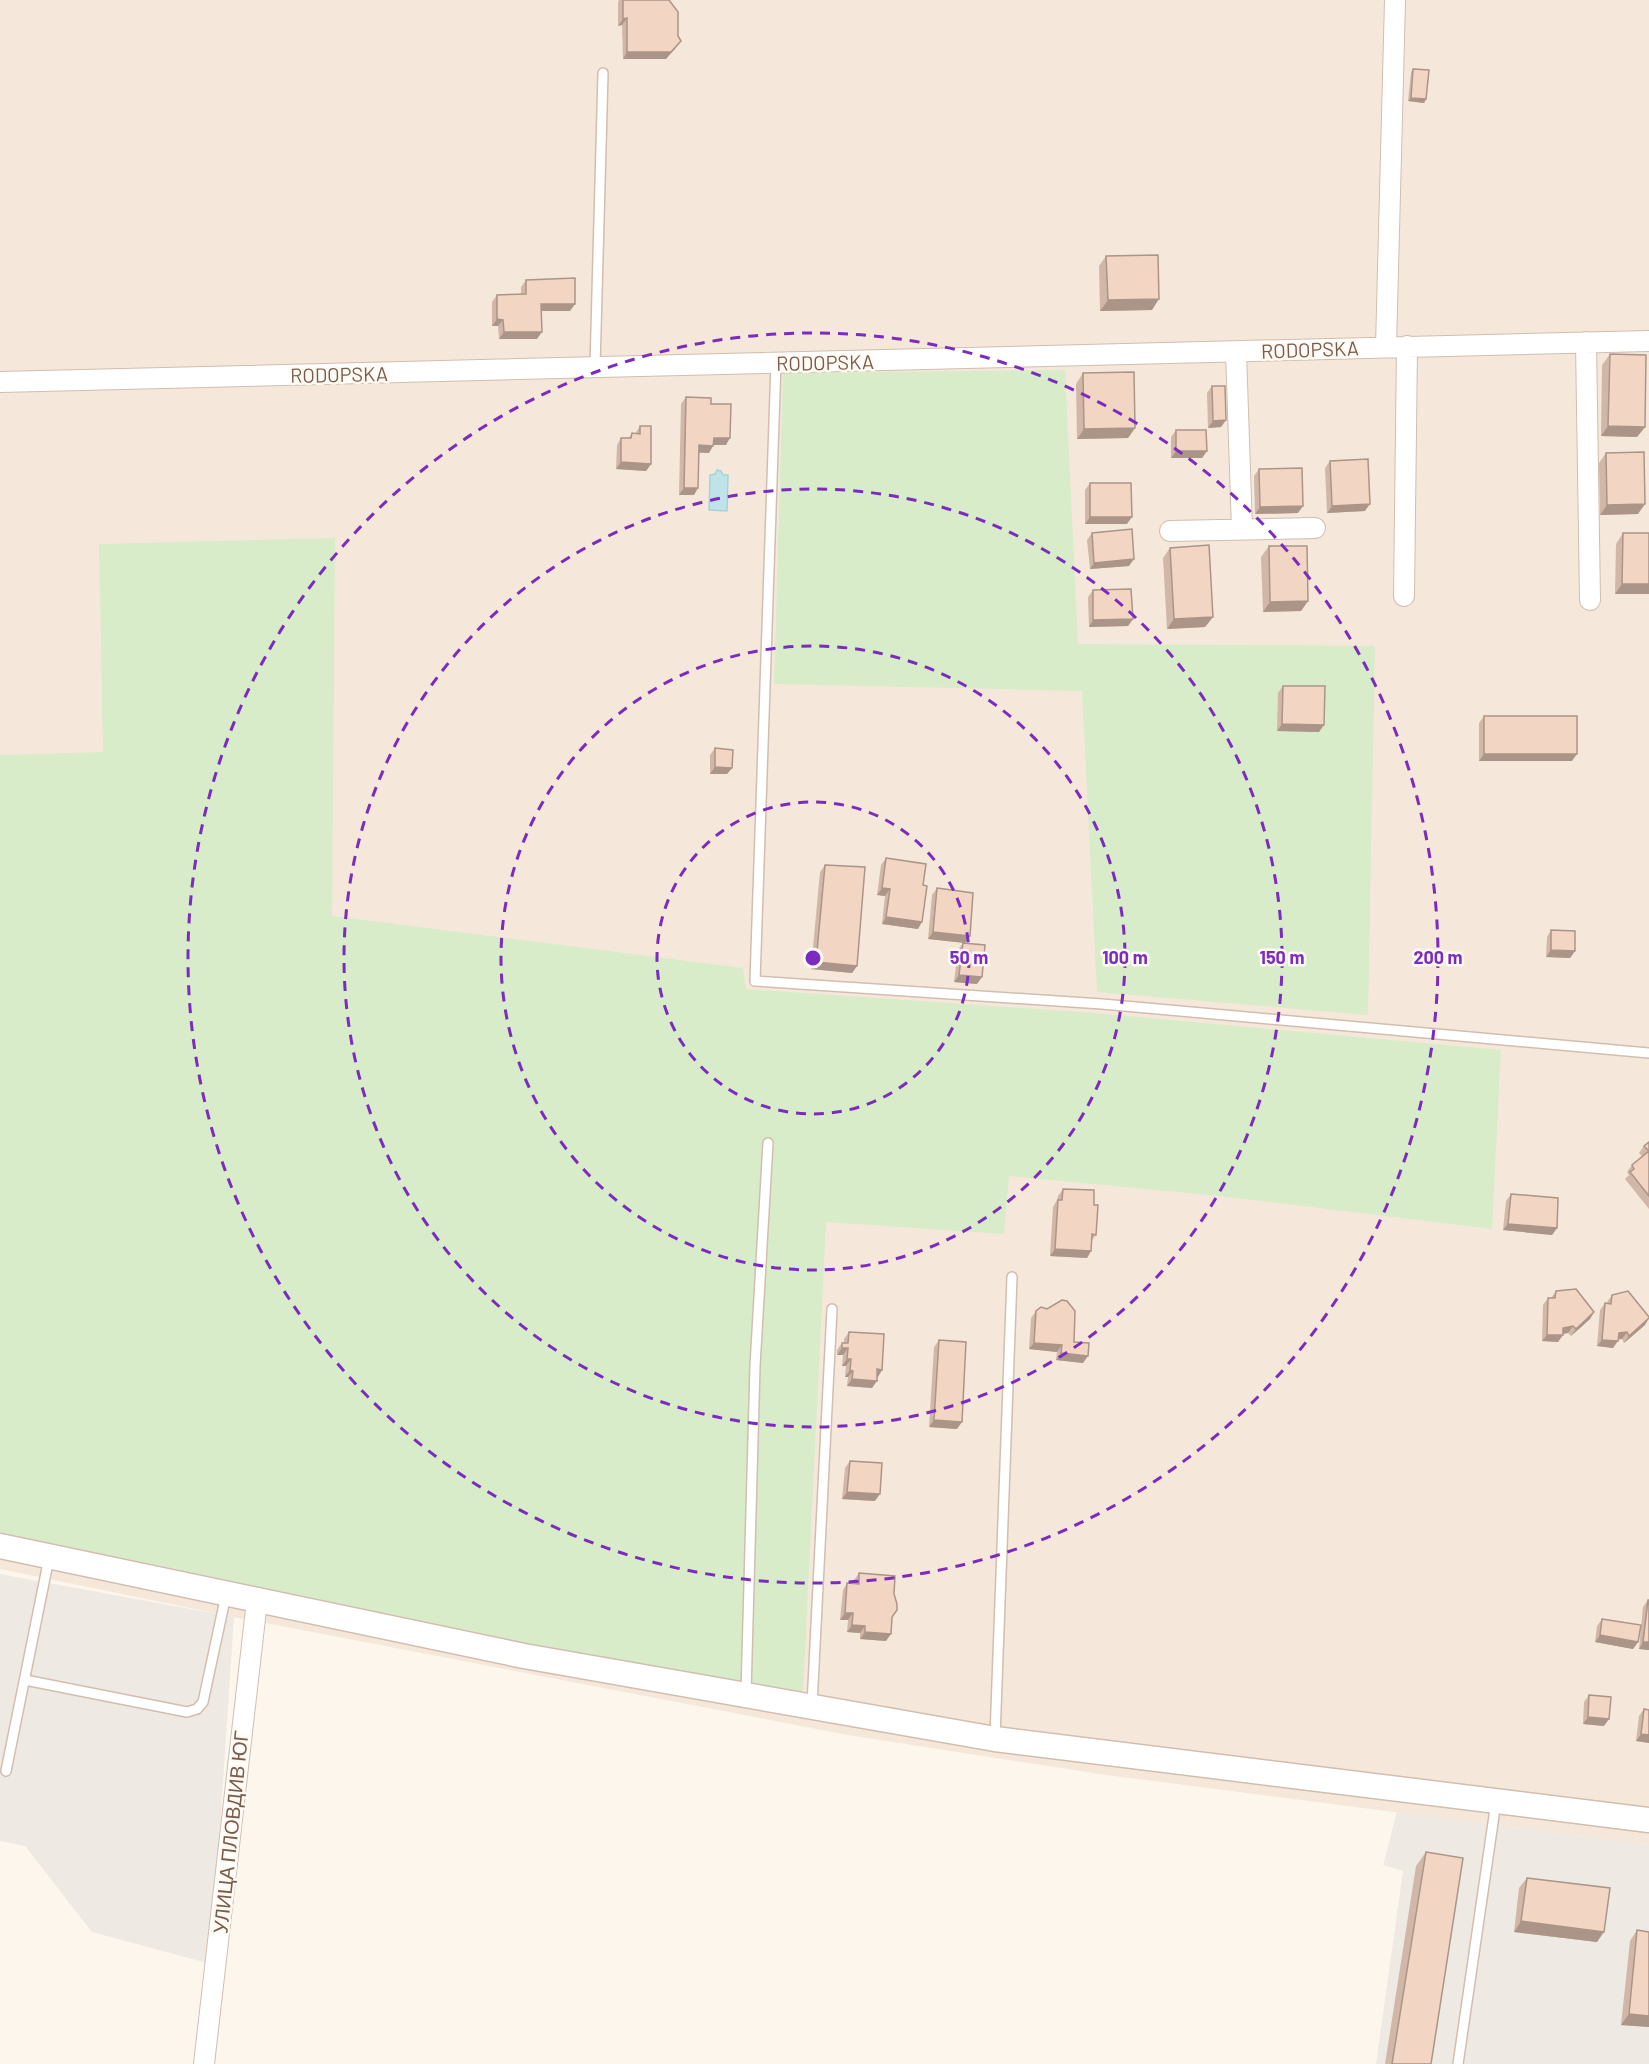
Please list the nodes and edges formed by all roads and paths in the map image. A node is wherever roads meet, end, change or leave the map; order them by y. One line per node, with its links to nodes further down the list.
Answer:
1 (1395, 0): 6 (street)
2 (603, 74): 9 (lane)
3 (1649, 341): 4 (street, RODOPSKA)
4 (1586, 342): 5 (street, RODOPSKA); 15 (street)
5 (1407, 346): 6 (street, RODOPSKA); 14 (street)
6 (1386, 347): 7 (street, RODOPSKA)
7 (1236, 352): 8 (street, RODOPSKA); 12 (street)
8 (776, 363): 9 (street, RODOPSKA); 16 (lane)
9 (595, 367): 10 (street, RODOPSKA)
10 (0, 382)
11 (1315, 528): 12 (street)
12 (1242, 529): 13 (street)
13 (1170, 531)
14 (1404, 596)
15 (1590, 600)
16 (1649, 1053)
17 (768, 1143): 25 (lane)
18 (1012, 1277): 27 (lane)
19 (832, 1308): 26 (lane)
20 (0, 1546): 21 (street)
21 (50, 1556): 22 (street); 24 (lane)
22 (226, 1595): 23 (street); 24 (lane)
23 (257, 1601): 25 (street); 31 (street, УЛИЦА ПЛОВДИВ ЮГ)
24 (25, 1680): 28 (lane)
25 (746, 1695): 26 (street)
26 (812, 1707): 27 (street)
27 (995, 1739): 29 (street)
28 (6, 1772)
29 (1496, 1802): 30 (street); 32 (lane)
30 (1649, 1820)
31 (204, 2064)
32 (1458, 2064)

